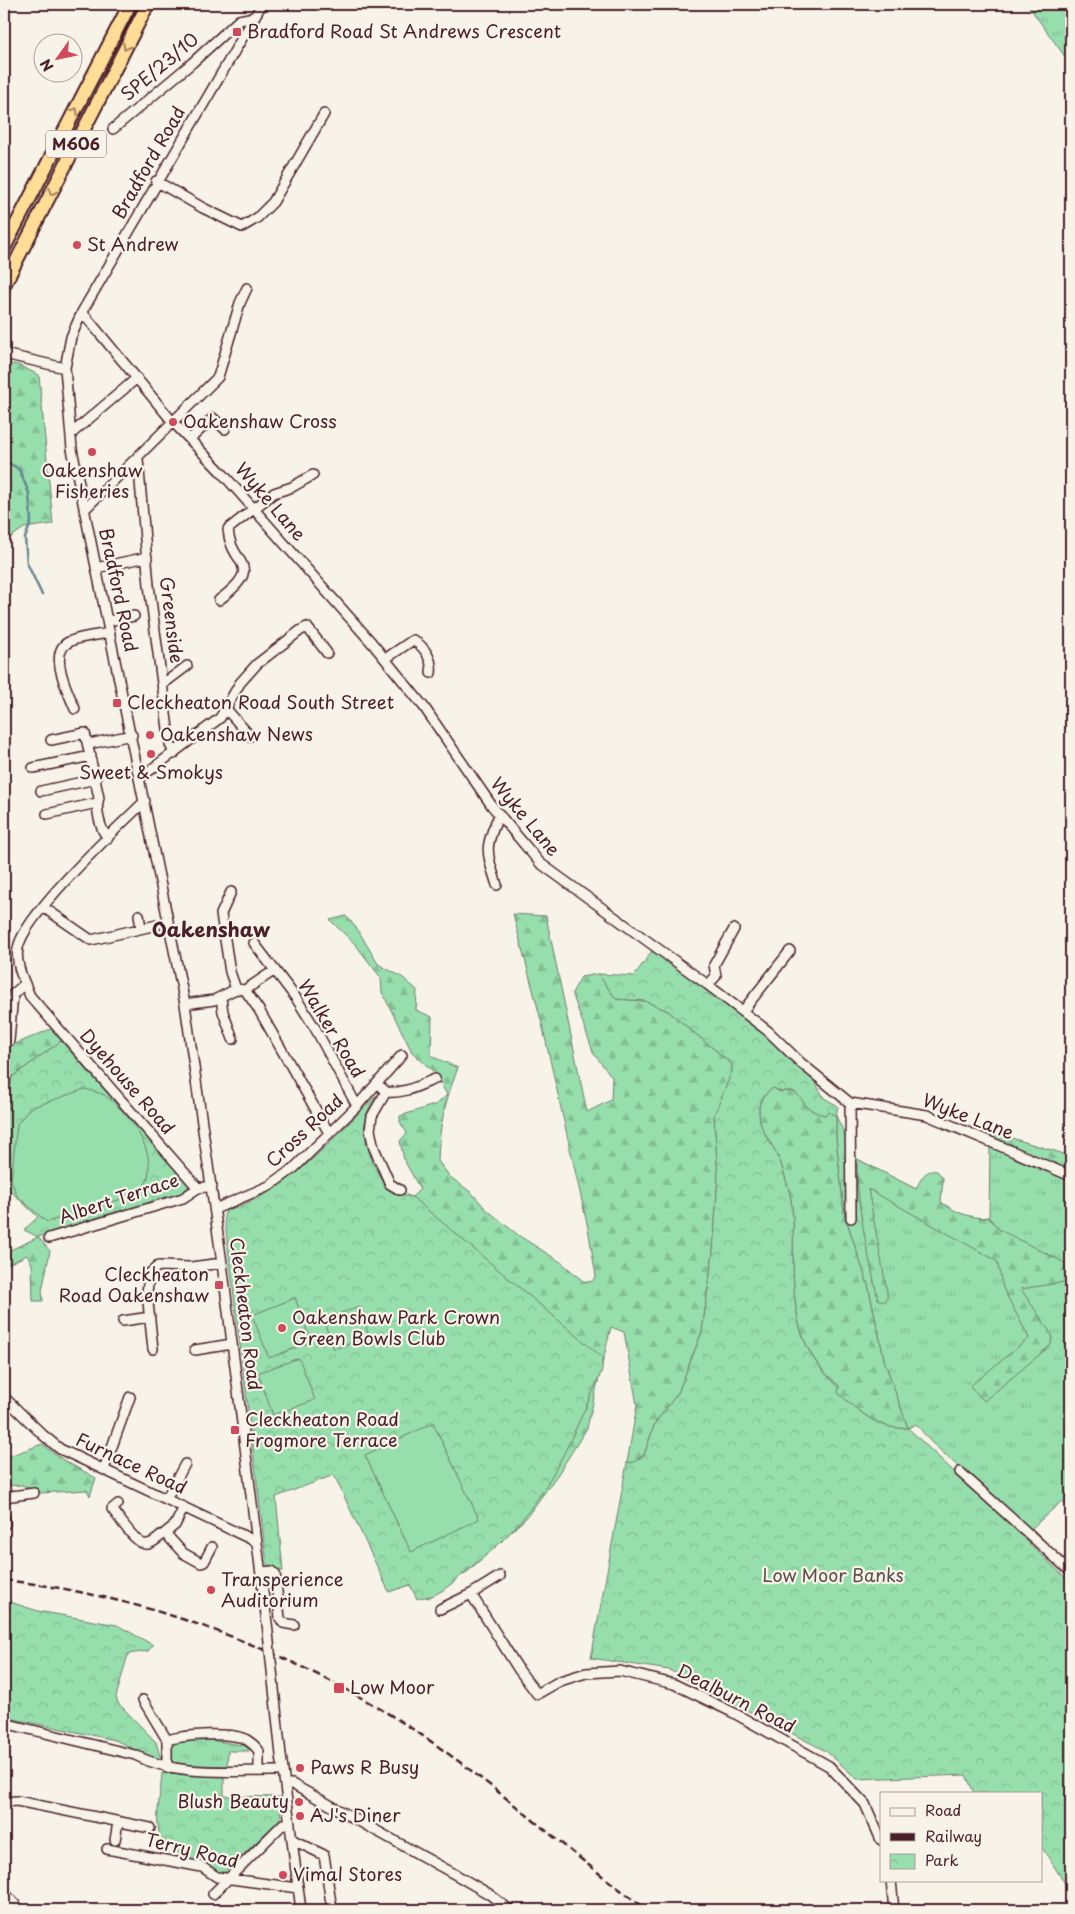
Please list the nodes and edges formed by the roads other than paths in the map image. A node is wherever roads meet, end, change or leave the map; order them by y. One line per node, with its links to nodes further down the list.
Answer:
1 (130, 4): 8 (highway, M606, one-way to 1)
2 (148, 4): 9 (highway, M606, one-way to 9)
3 (262, 4): 4 (street, Bradford Road)
4 (254, 17): 6 (street, SPE/23/10); 7 (street, Bradford Road)
5 (324, 114): 7 (street)
6 (113, 129)
7 (156, 181): 11 (street, Bradford Road)
8 (4, 248)
9 (4, 285)
10 (247, 288): 15 (street)
11 (82, 312): 13 (street, Bradford Road); 14 (street, Wyke Lane)
12 (4, 354): 13 (street)
13 (65, 368): 17 (street, Bradford Road)
14 (137, 378): 15 (street, Wyke Lane); 17 (street)
15 (172, 421): 18 (street, Wyke Lane); 19 (street)
16 (225, 429): 18 (street)
17 (71, 434): 22 (street, Bradford Road)
18 (190, 439): 21 (street, Wyke Lane)
19 (138, 459): 22 (street); 23 (street, Greenside)
20 (313, 475): 21 (street)
21 (253, 509): 25 (street); 30 (street, Wyke Lane)
22 (84, 510): 24 (street, Bradford Road)
23 (147, 557): 24 (street); 33 (street, Greenside)
24 (96, 568): 27 (street, Bradford Road)
25 (219, 600)
26 (134, 616): 27 (street)
27 (108, 621): 28 (street, Bradford Road)
28 (110, 633): 34 (street); 36 (street, Bradford Road)
29 (327, 653): 35 (street)
30 (385, 659): 32 (street); 50 (street, Wyke Lane)
31 (187, 666): 33 (street)
32 (431, 673)
33 (163, 684): 41 (street, Greenside)
34 (75, 709)
35 (227, 710): 37 (street); 41 (street)
36 (132, 735): 39 (street); 40 (street, Bradford Road)
37 (250, 736)
38 (51, 740): 39 (street)
39 (89, 744): 42 (street)
40 (136, 754): 44 (street, Cleckheaton Road)
41 (174, 754): 44 (street)
42 (91, 756): 43 (street); 45 (street)
43 (33, 768)
44 (140, 777): 47 (street, Cleckheaton Road)
45 (96, 779): 46 (street); 48 (street)
46 (41, 791)
47 (145, 801): 51 (street, Dyehouse Road); 66 (street, Cleckheaton Road)
48 (97, 803): 49 (street); 51 (street)
49 (47, 814)
50 (498, 814): 52 (street); 63 (street, Wyke Lane)
51 (108, 838): 54 (street, Dyehouse Road)
52 (497, 885)
53 (232, 892): 64 (street)
54 (43, 906): 57 (street); 62 (street, Dyehouse Road)
55 (139, 915): 57 (street)
56 (156, 925): 57 (street)
57 (141, 928)
58 (734, 929): 63 (street)
59 (254, 944): 61 (street, Walker Road)
60 (790, 951): 67 (street)
61 (275, 970): 64 (street); 75 (street, Walker Road)
62 (25, 984): 69 (street); 79 (street, Dyehouse Road)
63 (708, 985): 67 (street, Wyke Lane)
64 (240, 990): 65 (street); 76 (street)
65 (221, 998): 66 (street); 68 (street)
66 (185, 1004): 78 (street, Cleckheaton Road)
67 (742, 1012): 74 (street, Wyke Lane)
68 (233, 1039)
69 (9, 1041)
70 (402, 1055): 72 (street, Cross Road)
71 (435, 1079): 73 (street)
72 (376, 1083): 73 (street); 75 (street, Cross Road)
73 (386, 1092): 80 (street)
74 (850, 1103): 77 (street, Wyke Lane); 82 (street)
75 (357, 1106): 76 (street, Cross Road)
76 (329, 1133): 81 (street, Cross Road)
77 (1071, 1176)
78 (212, 1186): 79 (street); 81 (street, Cleckheaton Road)
79 (198, 1188): 83 (street, Albert Terrace)
80 (400, 1190)
81 (215, 1209): 84 (street, Cleckheaton Road)
82 (851, 1218)
83 (49, 1238)
84 (222, 1263): 85 (street); 87 (street, Cleckheaton Road)
85 (150, 1317): 86 (street); 88 (street)
86 (123, 1321)
87 (232, 1344): 89 (street); 101 (street, Cleckheaton Road)
88 (153, 1349)
89 (195, 1350)
90 (4, 1397): 93 (street, Furnace Road)
91 (130, 1397): 93 (street)
92 (185, 1464): 97 (street)
93 (104, 1469): 97 (street, Furnace Road)
94 (960, 1472): 104 (street)
95 (34, 1493): 96 (street)
96 (4, 1496)
97 (166, 1499): 99 (street, Furnace Road)
98 (118, 1504): 100 (street)
99 (184, 1507): 100 (street); 101 (street, Furnace Road)
100 (165, 1533): 102 (street)
101 (257, 1542): 103 (street, Cleckheaton Road)
102 (212, 1547)
103 (261, 1572): 108 (street); 114 (street, Cleckheaton Road, bridge)
104 (1071, 1572)
105 (500, 1576): 106 (street)
106 (471, 1594): 107 (street); 120 (street, Dealburn Road)
107 (440, 1609)
108 (294, 1625)
109 (143, 1700): 111 (street)
110 (4, 1723): 112 (street)
111 (167, 1740): 112 (street); 113 (street)
112 (168, 1768): 113 (street)
113 (259, 1770): 114 (street)
114 (282, 1771): 115 (street, Cleckheaton Road)
115 (285, 1784): 118 (street, Cleckheaton Road); 132 (street)
116 (4, 1802): 117 (street)
117 (118, 1822): 119 (street); 121 (street)
118 (290, 1822): 122 (street, Cleckheaton Road); 124 (street)
119 (150, 1828)
120 (880, 1838)
121 (115, 1840)
122 (293, 1840): 126 (street, Cleckheaton Road); 131 (street)
123 (107, 1849): 124 (street, Terry Road)
124 (228, 1878): 126 (street, Terry Road); 128 (street)
125 (891, 1882): 133 (street)
126 (298, 1888): 130 (street, Cleckheaton Road)
127 (4, 1892): 129 (street)
128 (212, 1894)
129 (20, 1910)
130 (301, 1910)
131 (332, 1910)
132 (510, 1910)
133 (894, 1910)

